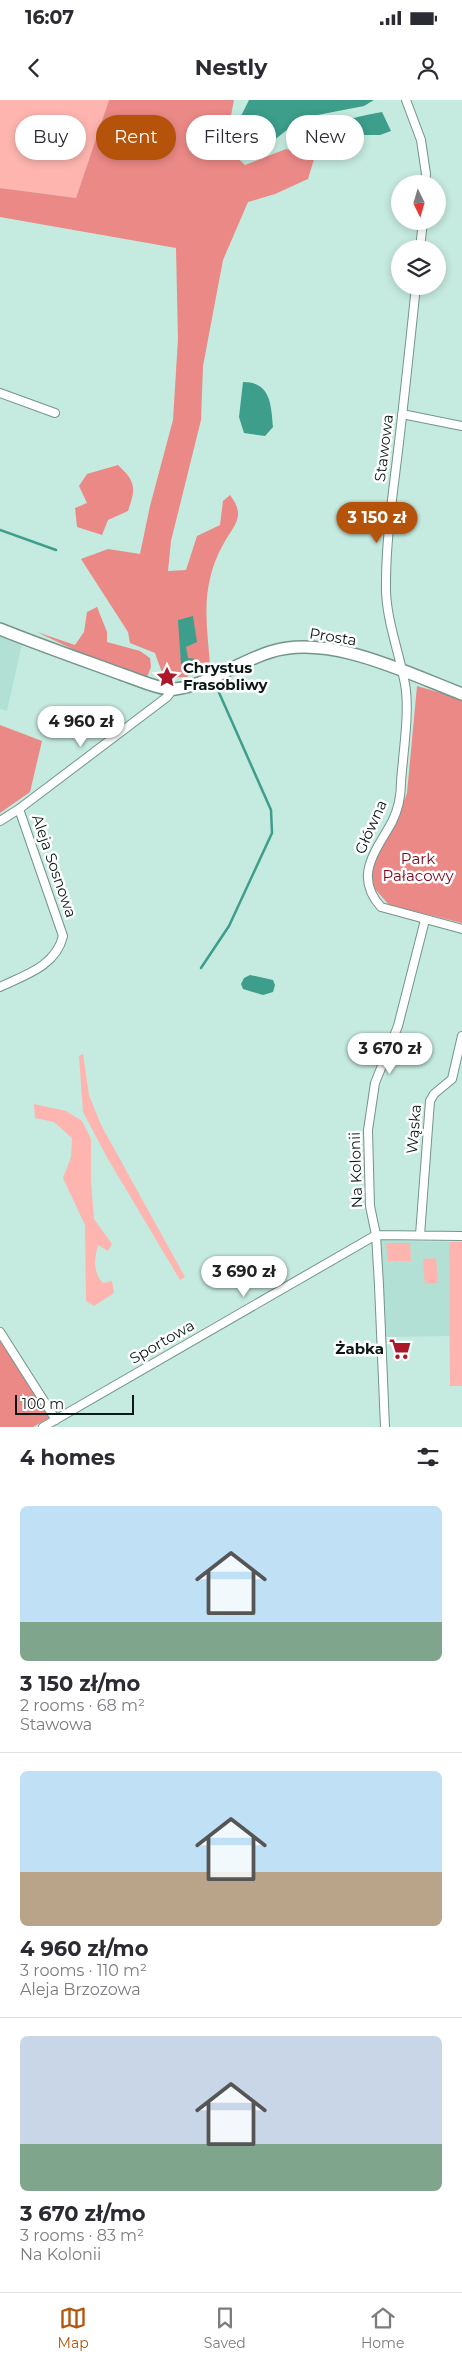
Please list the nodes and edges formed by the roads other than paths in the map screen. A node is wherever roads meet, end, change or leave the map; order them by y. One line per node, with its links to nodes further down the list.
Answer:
1 (406, 100): 2 (street)
2 (426, 175)
3 (415, 295): 6 (street, Stawowa)
4 (0, 394): 5 (street)
5 (56, 413)
6 (402, 414): 7 (street); 9 (street, Stawowa)
7 (462, 426)
8 (0, 629): 10 (street)
9 (402, 671): 10 (street, Prosta); 11 (street, Prosta); 14 (street, Główna)
10 (174, 689): 12 (street)
11 (462, 694)
12 (20, 810): 13 (street); 16 (street, Aleja Sosnowa)
13 (0, 821)
14 (425, 920): 15 (street, Główna); 19 (street, Na Kolonii)
15 (462, 929)
16 (0, 987)
17 (462, 1036): 18 (street, Wąska)
18 (460, 1063): 20 (street, Wąska)
19 (376, 1235): 20 (street); 23 (street, Sportowa); 24 (street, Na Kolonii)
20 (420, 1235): 21 (street)
21 (462, 1236)
22 (0, 1332): 23 (street)
23 (49, 1424)
24 (385, 1427)

